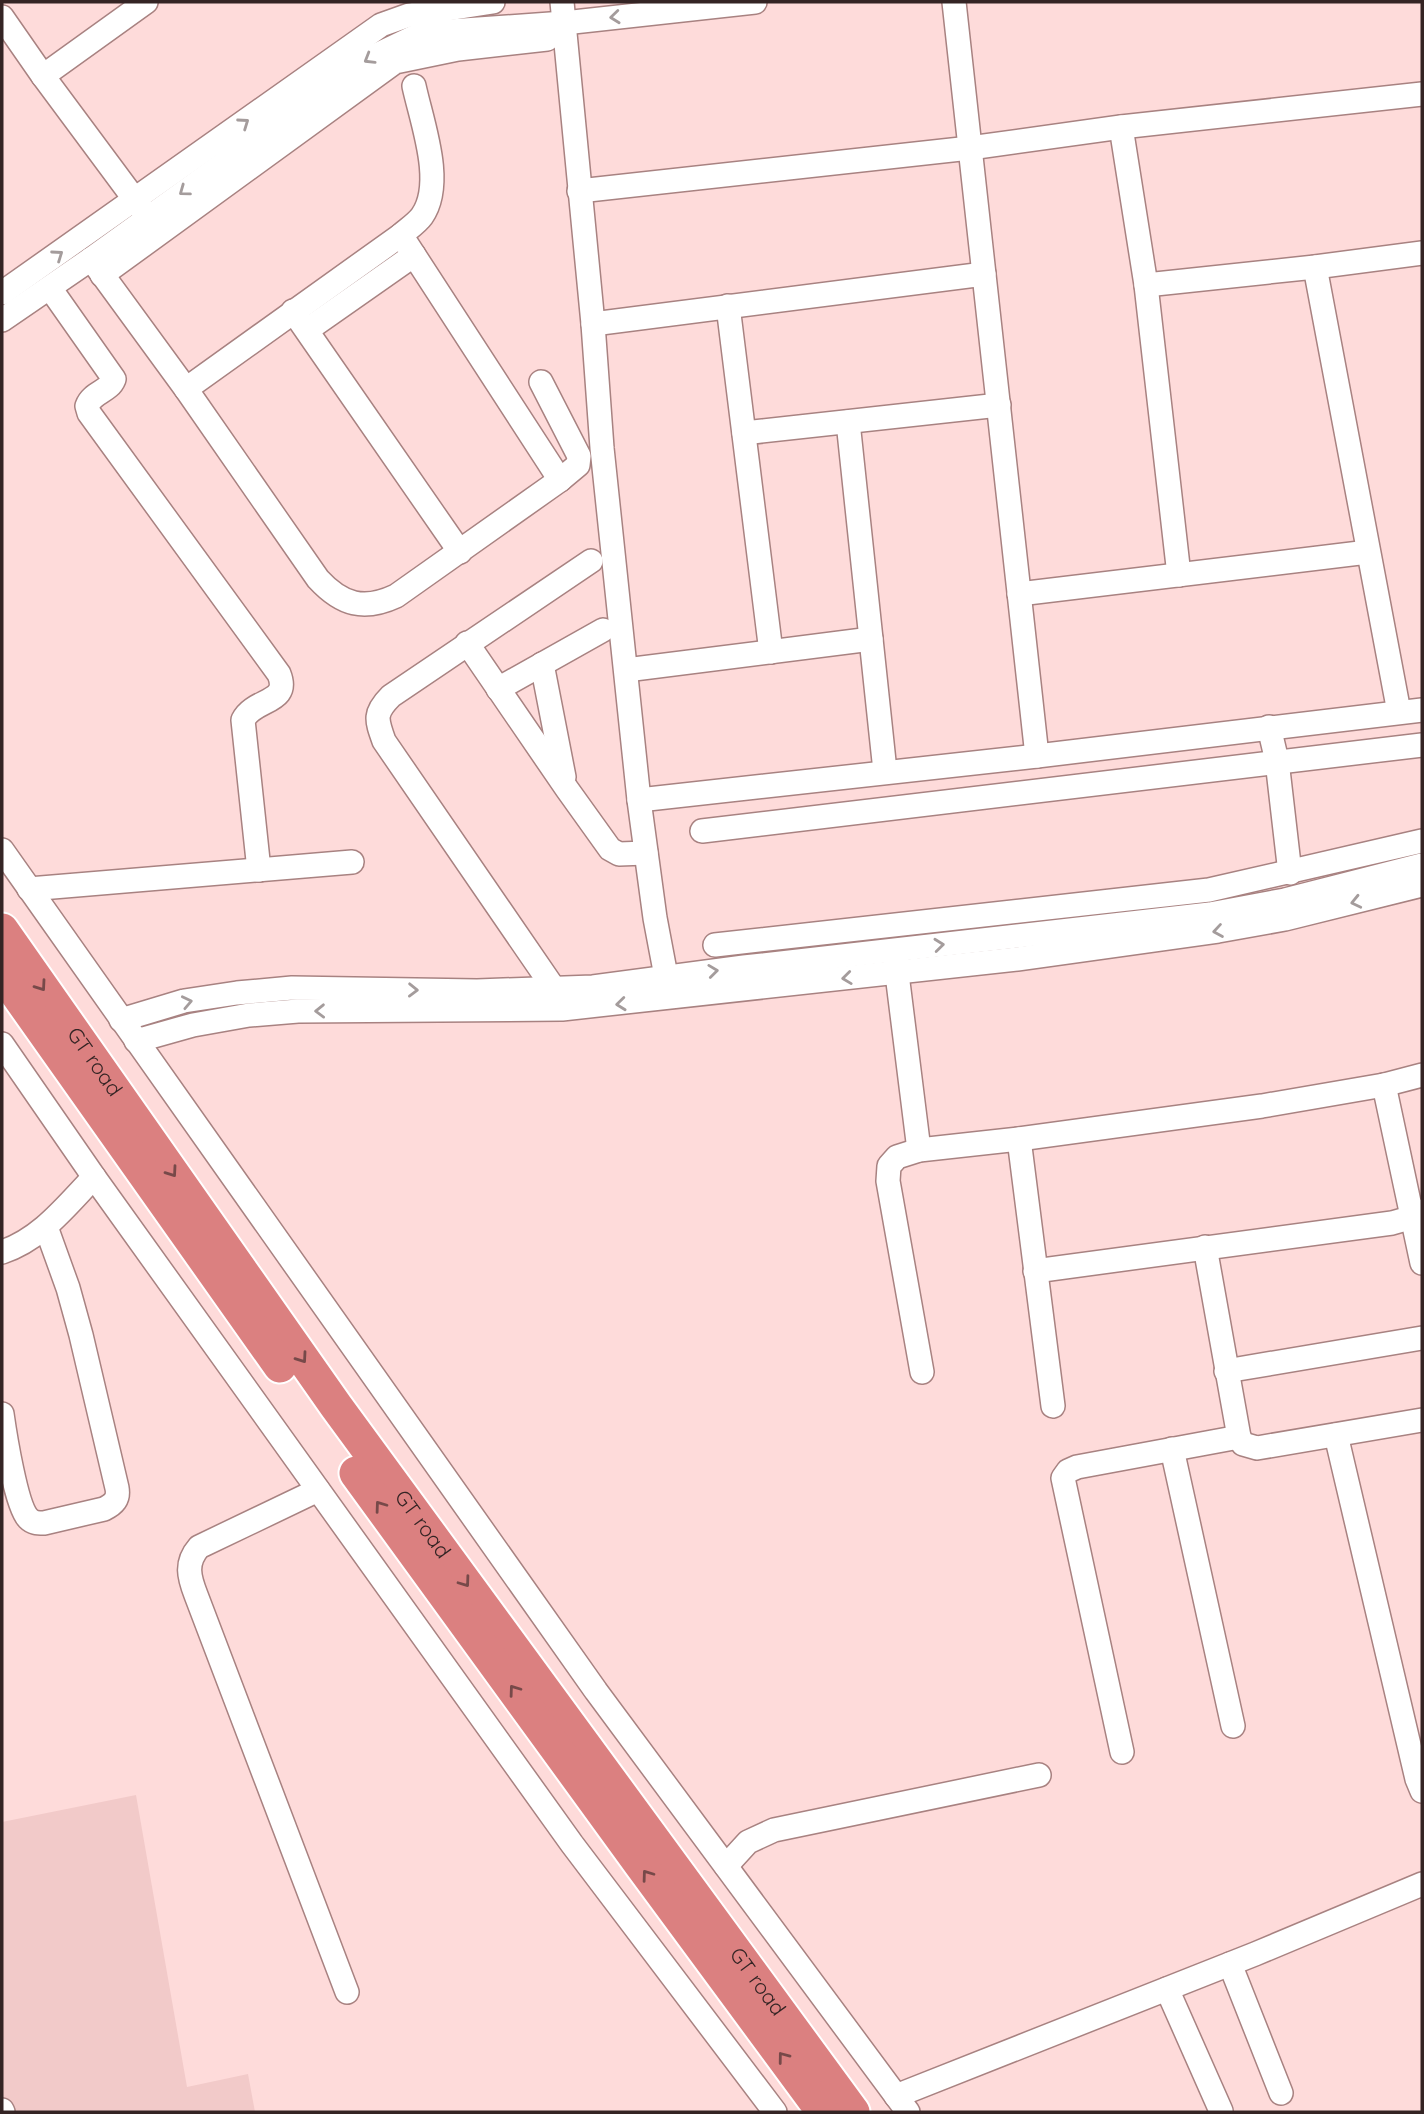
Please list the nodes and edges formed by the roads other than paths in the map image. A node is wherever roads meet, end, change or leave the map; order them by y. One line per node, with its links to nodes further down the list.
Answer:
1 (146, 2): 8 (street)
2 (493, 2): 5 (street)
3 (755, 2): 7 (street, one-way to 7)
4 (954, 2): 12 (street)
5 (393, 11): 14 (street, one-way to 5)
6 (2, 17): 8 (street)
7 (563, 21): 13 (street); 14 (street, one-way to 14); 18 (street)
8 (43, 76): 14 (street)
9 (414, 86): 15 (street)
10 (1422, 94): 11 (street)
11 (1121, 127): 12 (street); 21 (street)
12 (970, 148): 13 (street); 20 (street)
13 (579, 191): 27 (street)
14 (142, 208): 18 (street); 23 (street, one-way to 14)
15 (401, 235): 17 (street); 25 (street)
16 (1422, 253): 19 (street)
17 (414, 255): 28 (street); 34 (street)
18 (96, 267): 22 (street); 30 (street)
19 (1315, 267): 21 (street); 36 (street)
20 (984, 274): 24 (street); 31 (street)
21 (1146, 285): 38 (street)
22 (50, 288): 26 (street); 62 (street)
23 (2, 293)
24 (728, 306): 27 (street); 33 (street)
25 (293, 311): 28 (street); 30 (street)
26 (2, 320)
27 (593, 324): 45 (street)
28 (307, 330): 35 (street)
29 (541, 382): 34 (street)
30 (186, 389): 35 (street)
31 (999, 405): 32 (street); 39 (street)
32 (848, 422): 33 (street); 41 (street)
33 (744, 433): 43 (street)
34 (560, 480): 35 (street)
35 (460, 552)
36 (1368, 552): 38 (street); 48 (street)
37 (591, 561): 42 (street)
38 (1179, 575): 39 (street)
39 (1019, 594): 51 (street)
40 (603, 631): 44 (street)
41 (871, 639): 43 (street); 53 (street)
42 (467, 643): 46 (street); 71 (street)
43 (771, 652): 45 (street)
44 (542, 664): 46 (street); 54 (street)
45 (625, 670): 55 (street)
46 (498, 689): 54 (street)
47 (1422, 710): 48 (street)
48 (1399, 712): 49 (street)
49 (1269, 727): 51 (street); 52 (street)
50 (1422, 746): 52 (street)
51 (1037, 755): 53 (street)
52 (1277, 761): 56 (street); 63 (street)
53 (885, 771): 55 (street)
54 (567, 789): 59 (street)
55 (639, 800): 59 (street)
56 (702, 831)
57 (1422, 841): 63 (street)
58 (2, 850): 65 (street)
59 (646, 853): 70 (street)
60 (352, 862): 62 (street)
61 (1422, 865): 68 (street, one-way to 61)
62 (259, 870): 65 (street)
63 (1290, 873): 67 (street)
64 (1422, 886): 68 (street, one-way to 68)
65 (29, 889): 72 (street)
66 (2, 930): 110 (highway, GT road, one-way to 110)
67 (715, 944)
68 (896, 961): 70 (street); 78 (street)
69 (2, 973): 109 (highway, GT road, one-way to 69)
70 (668, 988): 71 (street); 73 (street, one-way to 73)
71 (555, 990): 72 (street, one-way to 71)
72 (121, 1020): 73 (street)
73 (136, 1041): 100 (street)
74 (2, 1044): 79 (street)
75 (1422, 1075): 76 (street)
76 (1384, 1085): 77 (street); 80 (street)
77 (1019, 1139): 78 (street); 85 (street)
78 (919, 1150): 88 (street)
79 (94, 1177): 81 (street); 95 (street)
80 (1418, 1214): 82 (street); 84 (street)
81 (46, 1227): 83 (street); 90 (street)
82 (1205, 1247): 85 (street); 87 (street)
83 (2, 1252)
84 (1422, 1263)
85 (1035, 1271): 89 (street)
86 (1422, 1338): 87 (street)
87 (1226, 1371): 93 (street)
88 (922, 1372)
89 (1053, 1406)
90 (2, 1414)
91 (1422, 1420): 92 (street)
92 (1336, 1435): 93 (street); 99 (street)
93 (1239, 1437): 94 (street)
94 (1172, 1449): 96 (street); 97 (street)
95 (318, 1490): 104 (street); 108 (street)
96 (1233, 1726)
97 (1122, 1752)
98 (1039, 1775): 100 (street)
99 (1422, 1791)
100 (726, 1866): 106 (street)
101 (1422, 1884): 102 (street)
102 (1230, 1964): 103 (street); 105 (street)
103 (1167, 1989): 106 (street); 107 (street)
104 (347, 1992)
105 (1281, 2094)
106 (902, 2104)
107 (1221, 2111)
108 (775, 2112)
109 (823, 2112)
110 (853, 2112)

